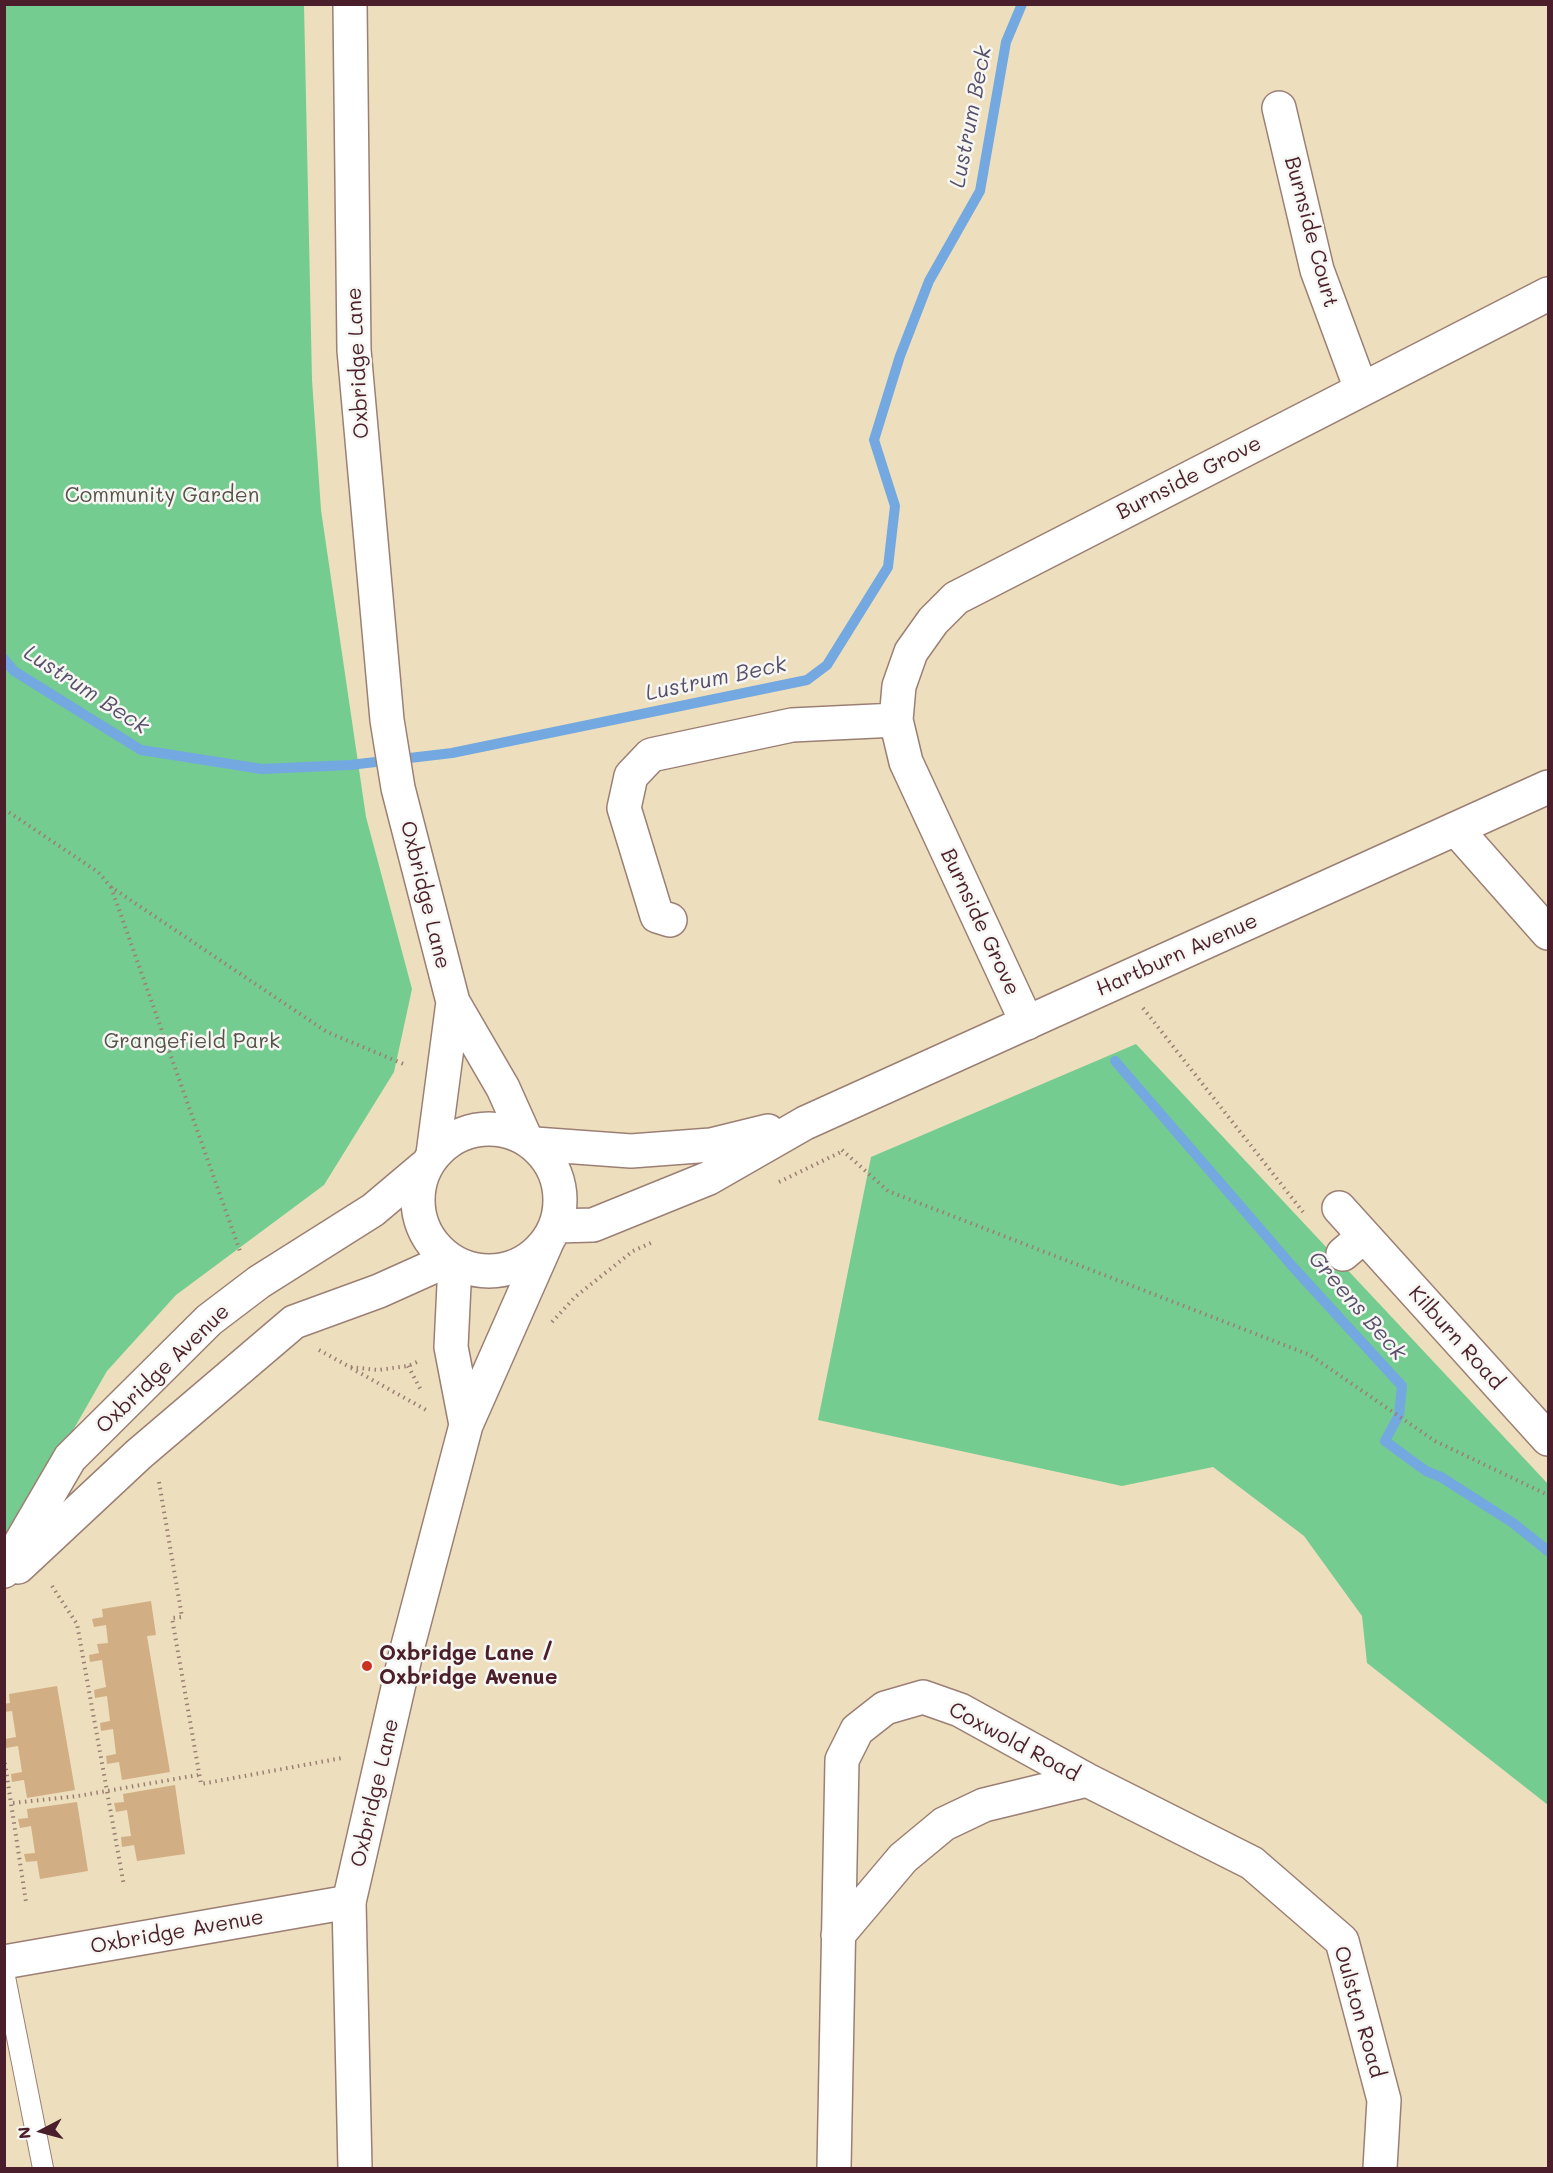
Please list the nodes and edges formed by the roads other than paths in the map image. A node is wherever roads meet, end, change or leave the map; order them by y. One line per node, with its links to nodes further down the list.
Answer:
1 (350, 4): 10 (street, Oxbridge Lane)
2 (1279, 108): 4 (street, Burnside Court)
3 (1548, 294): 4 (street, Burnside Grove)
4 (1361, 389): 5 (street, Burnside Grove)
5 (896, 720): 8 (street); 11 (street, Burnside Grove)
6 (1548, 787): 7 (street, Hartburn Avenue)
7 (1456, 828): 9 (street); 11 (street, Hartburn Avenue)
8 (670, 920)
9 (1548, 933)
10 (453, 1002): 13 (street, Oxbridge Lane); 14 (street, Oxbridge Lane)
11 (1027, 1023): 12 (street, Hartburn Avenue)
12 (805, 1123): 13 (street, Hartburn Avenue); 16 (street, Hartburn Avenue)
13 (530, 1141): 14 (street); 16 (street)
14 (429, 1160): 17 (street); 20 (street, Oxbridge Avenue)
15 (1339, 1208): 19 (street, Kilburn Road)
16 (551, 1235): 17 (street); 18 (street, Oxbridge Lane)
17 (452, 1262): 18 (street, Oxbridge Lane); 21 (street)
18 (466, 1425): 23 (street, Oxbridge Lane)
19 (1548, 1439)
20 (4, 1571)
21 (4, 1580)
22 (1087, 1779): 24 (street, Coxwold Road); 24 (street, Coxwold Road); 30 (street, Oulston Road)
23 (349, 1902): 25 (street, Oxbridge Avenue); 28 (street, Oxbridge Lane)
24 (838, 1935): 29 (street, Coxwold Road)
25 (4, 1962)
26 (4, 1972): 27 (lane)
27 (43, 2169)
28 (355, 2169)
29 (834, 2169)
30 (1380, 2169)

